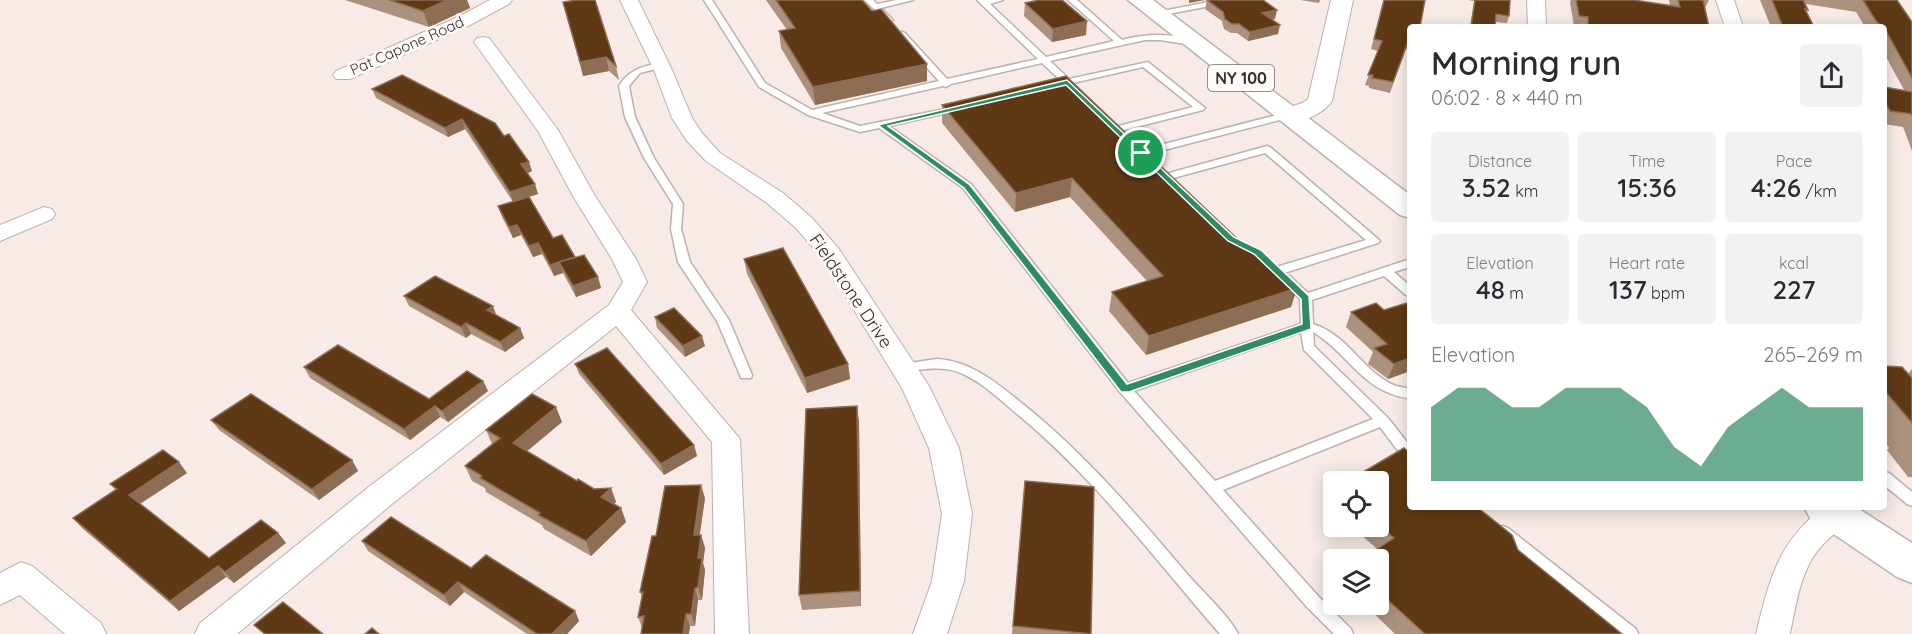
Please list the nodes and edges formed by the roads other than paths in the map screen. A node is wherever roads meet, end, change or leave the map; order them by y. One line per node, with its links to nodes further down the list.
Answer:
1 (503, 0): 22 (street, Pat Capone Road)
2 (629, 0): 21 (street, Fieldstone Drive)
3 (708, 0): 28 (lane)
4 (909, 0): 13 (lane)
5 (999, 0): 12 (lane)
6 (1072, 0): 18 (lane)
7 (1139, 0): 14 (main road, NY 100)
8 (1231, 0): 14 (lane)
9 (1342, 0): 29 (street)
10 (1536, 0): 15 (street)
11 (1725, 0): 16 (street)
12 (982, 1): 20 (lane)
13 (872, 3): 24 (lane)
14 (1158, 15): 19 (main road, NY 100)
15 (1537, 24)
16 (1733, 24)
17 (483, 42): 43 (street)
18 (1120, 42): 19 (lane); 20 (lane)
19 (1194, 42): 29 (main road, NY 100)
20 (1043, 60): 23 (lane); 24 (lane)
21 (661, 65): 45 (street, Fieldstone Drive); 46 (lane)
22 (343, 75)
23 (1067, 82): 25 (lane); 26 (lane); 31 (lane)
24 (946, 84): 28 (lane)
25 (1044, 88)
26 (1082, 96)
27 (963, 106): 30 (lane)
28 (811, 113): 30 (lane)
29 (1288, 115): 33 (lane); 36 (main road, NY 100)
30 (882, 125): 47 (lane)
31 (1125, 137)
32 (1133, 145): 33 (lane)
33 (1141, 153): 34 (lane)
34 (1149, 161)
35 (1158, 169): 42 (lane)
36 (1407, 205)
37 (44, 214): 38 (street)
38 (0, 234)
39 (1407, 264): 40 (lane)
40 (1385, 271): 41 (lane); 42 (lane)
41 (1407, 289)
42 (1306, 298): 44 (lane)
43 (618, 310): 59 (street); 60 (street)
44 (1307, 326): 47 (lane); 48 (lane); 49 (lane)
45 (903, 368): 61 (street, Fieldstone Drive); 62 (lane)
46 (746, 375)
47 (1125, 389): 52 (lane)
48 (1407, 393)
49 (1383, 421): 50 (lane); 52 (lane)
50 (1407, 452)
51 (1887, 479): 53 (lane)
52 (1212, 488): 63 (lane)
53 (1912, 500)
54 (1830, 511): 56 (main road); 65 (street)
55 (1490, 522): 64 (lane)
56 (1912, 564)
57 (0, 591): 58 (street)
58 (89, 634)
59 (212, 634)
60 (732, 634)
61 (930, 634)
62 (1230, 634)
63 (1345, 634)
64 (1630, 634)
65 (1773, 634)

